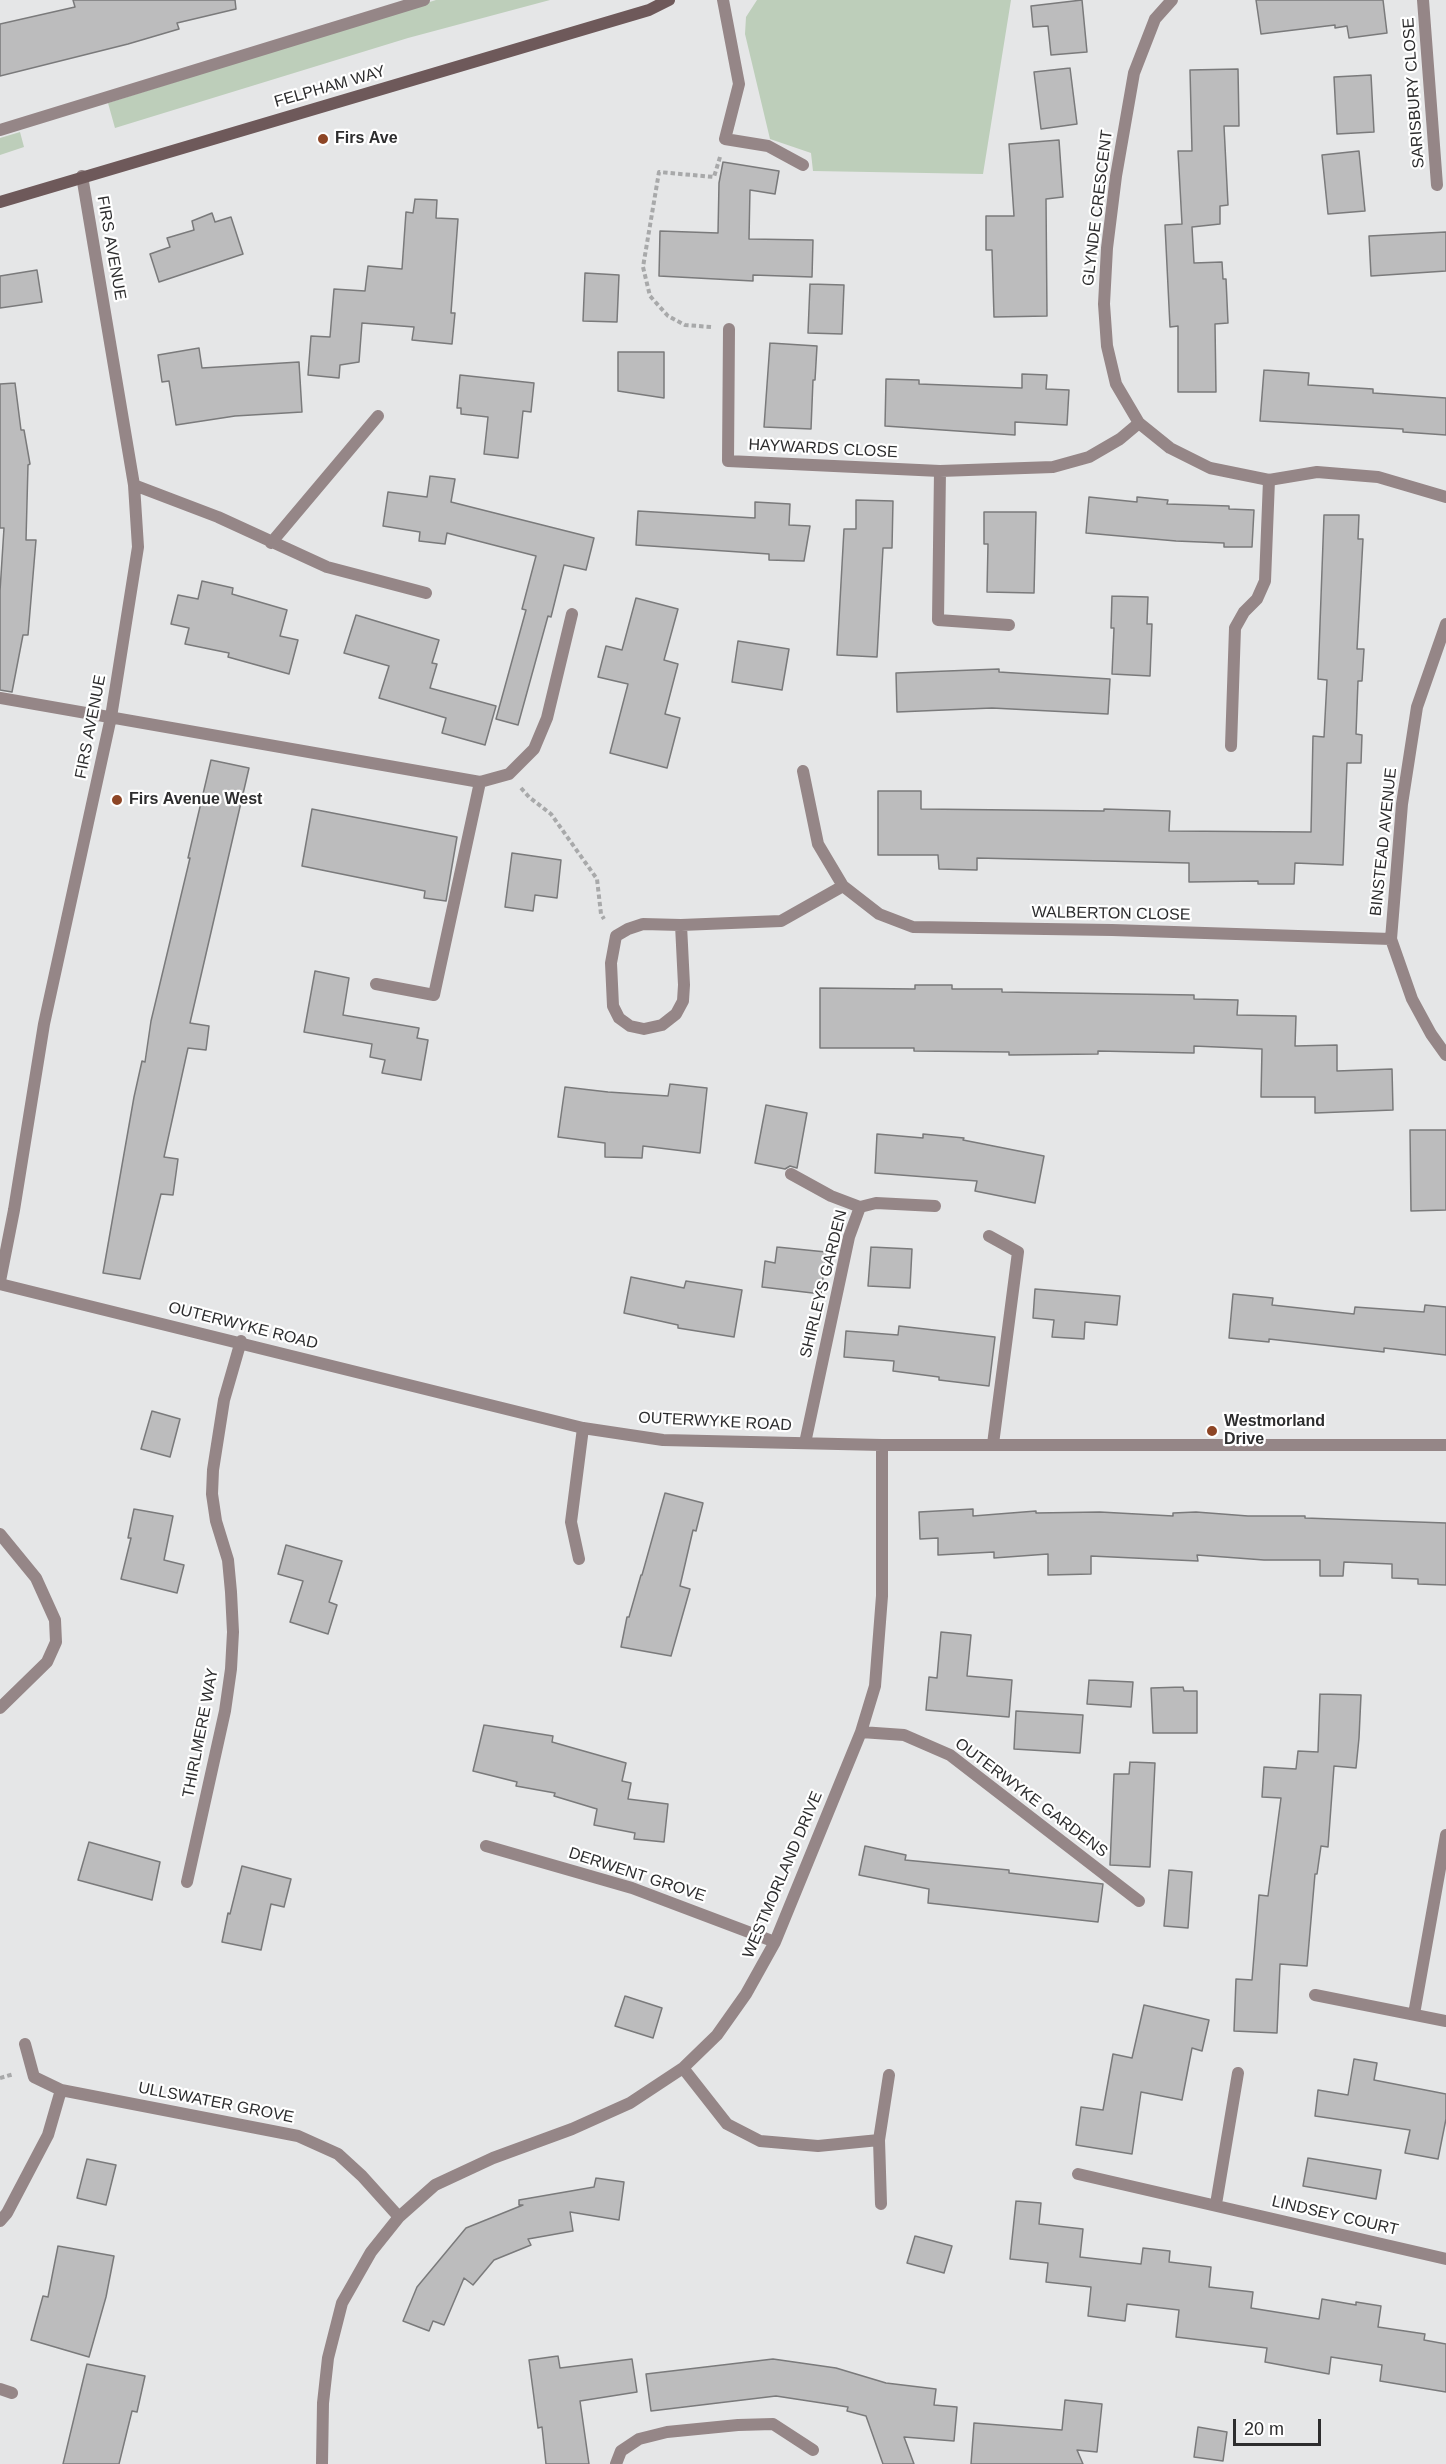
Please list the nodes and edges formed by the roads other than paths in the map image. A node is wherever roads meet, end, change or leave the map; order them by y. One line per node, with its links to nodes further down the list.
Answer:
1 (424, 0): 6 (street)
2 (669, 0): 8 (main road, FELPHAM WAY)
3 (723, 0): 7 (street)
4 (1172, 0): 13 (street, GLYNDE CRESCENT)
5 (1423, 0): 9 (street, SARISBURY CLOSE)
6 (0, 130)
7 (803, 165)
8 (82, 176): 10 (main road, FELPHAM WAY); 16 (street, FIRS AVENUE)
9 (1437, 185)
10 (0, 202)
11 (729, 329): 14 (street, HAYWARDS CLOSE)
12 (378, 416): 18 (street)
13 (1139, 423): 14 (street, HAYWARDS CLOSE); 15 (street)
14 (940, 471): 22 (street)
15 (1269, 480): 17 (street); 25 (street)
16 (134, 485): 18 (street); 24 (street, FIRS AVENUE)
17 (1446, 497)
18 (272, 543): 19 (street)
19 (426, 593)
20 (572, 614): 27 (street)
21 (1446, 624): 30 (street, BINSTEAD AVENUE)
22 (1009, 625)
23 (0, 698): 24 (street)
24 (111, 717): 27 (street); 37 (street, FIRS AVENUE)
25 (1231, 746)
26 (803, 771): 28 (street, WALBERTON CLOSE)
27 (480, 782): 31 (street)
28 (843, 886): 29 (street); 30 (street, WALBERTON CLOSE)
29 (681, 925): 29 (street)
30 (1391, 939): 32 (street, BINSTEAD AVENUE)
31 (376, 984)
32 (1446, 1055)
33 (791, 1174): 35 (street)
34 (935, 1206): 35 (street, SHIRLEYS GARDEN)
35 (860, 1207): 40 (street, SHIRLEYS GARDEN)
36 (989, 1236): 41 (street)
37 (0, 1283): 38 (street, OUTERWYKE ROAD)
38 (241, 1341): 39 (street, OUTERWYKE ROAD); 50 (street, THIRLMERE WAY)
39 (583, 1428): 40 (street, OUTERWYKE ROAD); 45 (street)
40 (805, 1443): 42 (street, OUTERWYKE ROAD)
41 (993, 1444): 42 (street, OUTERWYKE ROAD); 43 (street, OUTERWYKE ROAD)
42 (882, 1445): 47 (street, WESTMORLAND DRIVE)
43 (1446, 1445)
44 (0, 1534): 46 (street)
45 (579, 1559)
46 (0, 1708)
47 (861, 1732): 51 (street, OUTERWYKE GARDENS); 52 (street, WESTMORLAND DRIVE)
48 (1446, 1835): 54 (street)
49 (486, 1846): 52 (street, DERWENT GROVE)
50 (187, 1882)
51 (1138, 1901)
52 (775, 1942): 57 (street, WESTMORLAND DRIVE)
53 (1315, 1995): 54 (street)
54 (1414, 2014): 55 (street)
55 (1446, 2021)
56 (25, 2044): 60 (street, ULLSWATER GROVE)
57 (683, 2068): 61 (street); 65 (street, WESTMORLAND DRIVE)
58 (1238, 2073): 64 (street)
59 (889, 2075): 61 (street)
60 (61, 2090): 65 (street, ULLSWATER GROVE); 66 (street)
61 (879, 2140): 63 (street)
62 (1078, 2174): 64 (street, LINDSEY COURT)
63 (881, 2204)
64 (1216, 2204): 67 (street, LINDSEY COURT)
65 (399, 2217): 69 (street, WESTMORLAND DRIVE)
66 (0, 2221)
67 (1446, 2259)
68 (813, 2450): 70 (street)
69 (322, 2464)
70 (616, 2464)

